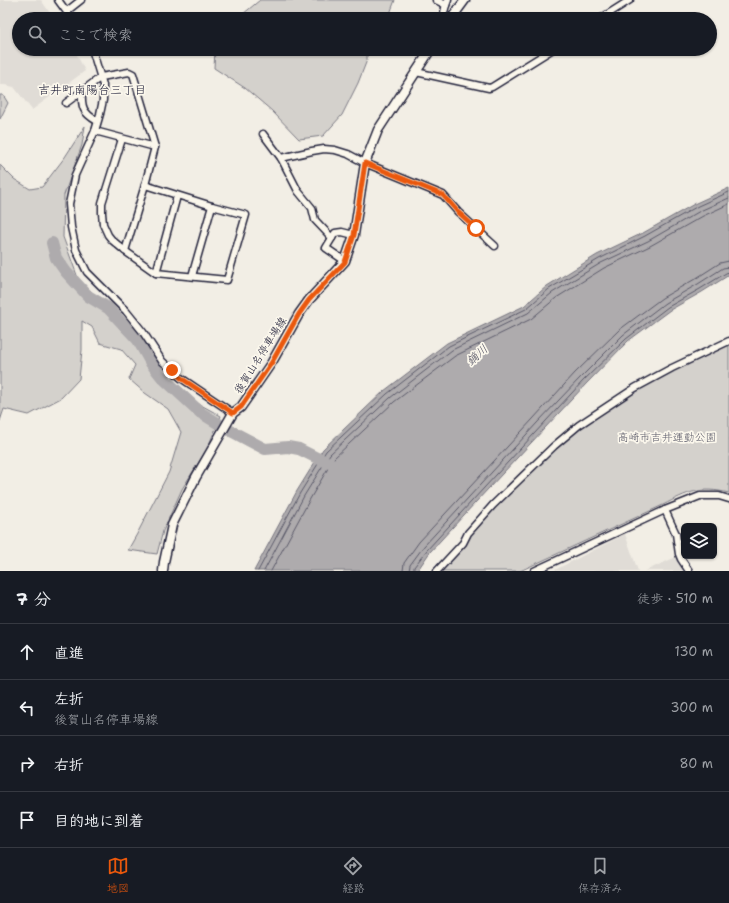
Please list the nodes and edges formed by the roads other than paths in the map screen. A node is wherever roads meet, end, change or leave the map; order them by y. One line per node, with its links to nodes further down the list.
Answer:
1 (58, 0): 7 (street)
2 (81, 0): 7 (street)
3 (436, 0): 6 (street)
4 (465, 0): 9 (main road)
5 (630, 0): 10 (street)
6 (447, 2): 8 (street)
7 (67, 11)
8 (443, 12)
9 (456, 12)
10 (611, 12)
11 (94, 56): 15 (street)
12 (426, 56): 14 (main road, 後賀山名停車場線)
13 (542, 56): 14 (street)
14 (416, 72): 24 (main road, 後賀山名停車場線)
15 (101, 77): 16 (street); 18 (street); 22 (street)
16 (82, 91): 17 (street); 18 (street)
17 (66, 103)
18 (97, 121): 19 (street)
19 (95, 131): 21 (street); 36 (street)
20 (262, 134): 23 (street)
21 (122, 139): 22 (street); 31 (street)
22 (154, 147): 25 (street)
23 (280, 158): 24 (street); 29 (street)
24 (365, 163): 28 (main road, 後賀山名停車場線); 30 (street)
25 (145, 185): 26 (street); 31 (street)
26 (177, 196): 27 (street); 33 (street)
27 (212, 206): 34 (street); 34 (street)
28 (354, 235): 29 (street); 32 (main road, 後賀山名停車場線)
29 (332, 238): 32 (street)
30 (495, 246)
31 (125, 251): 33 (street)
32 (345, 262): 36 (main road, 後賀山名停車場線)
33 (156, 273): 34 (street)
34 (192, 276)
35 (729, 340): 40 (street)
36 (233, 413): 39 (main road, 後賀山名停車場線)
37 (729, 498): 38 (street)
38 (665, 510): 41 (street); 42 (street)
39 (163, 571)
40 (437, 571)
41 (534, 571)
42 (689, 571)

